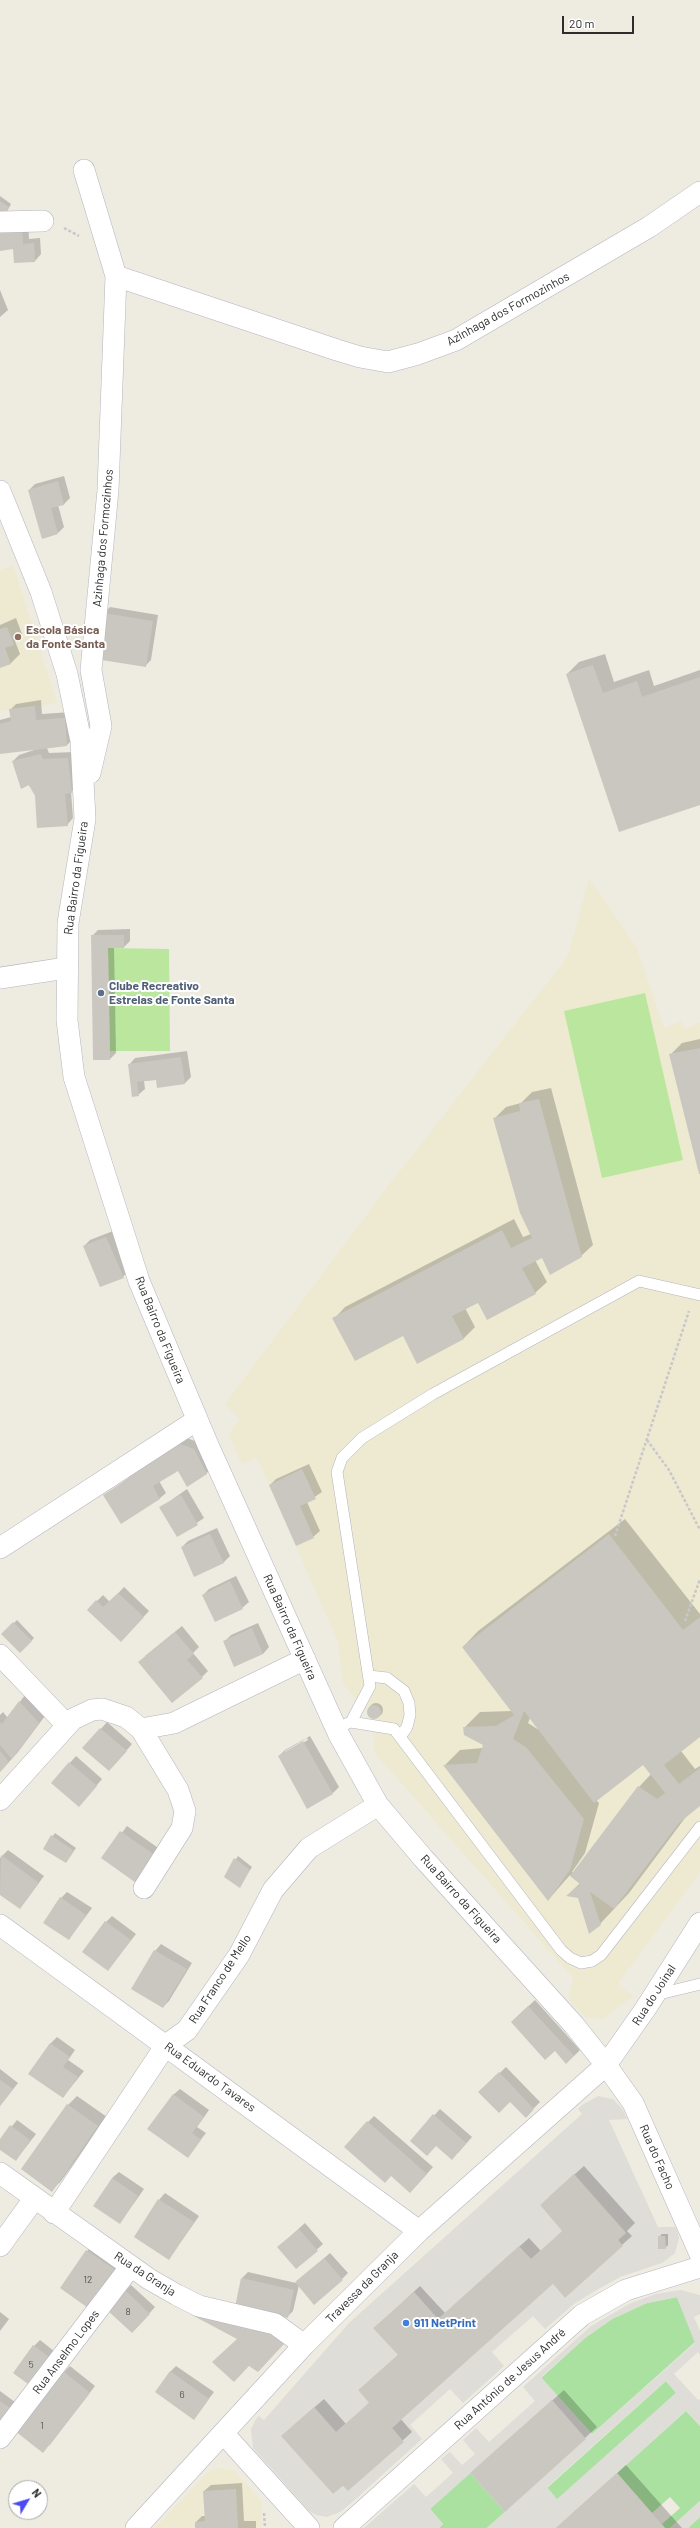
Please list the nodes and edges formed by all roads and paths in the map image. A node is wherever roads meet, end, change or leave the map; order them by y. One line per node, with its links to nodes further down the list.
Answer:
1 (84, 170): 5 (street, Azinhaga dos Formozinhos)
2 (700, 192): 6 (street, Azinhaga dos Formozinhos)
3 (42, 220): 4 (street); 5 (path)
4 (0, 222)
5 (110, 256): 6 (street, Azinhaga dos Formozinhos)
6 (116, 276): 8 (street, Azinhaga dos Formozinhos)
7 (0, 491): 8 (street, Rua Bairro da Figueira)
8 (84, 797): 9 (street, Rua Bairro da Figueira)
9 (66, 968): 10 (street); 12 (street, Rua Bairro da Figueira)
10 (0, 978)
11 (697, 1295): 13 (path); 21 (lane)
12 (197, 1420): 16 (street); 20 (street, Rua Bairro da Figueira)
13 (647, 1440): 14 (path); 15 (path)
14 (700, 1530)
15 (615, 1536)
16 (0, 1548)
17 (700, 1579): 18 (path)
18 (685, 1622)
19 (0, 1655): 22 (street)
20 (305, 1659): 23 (street, Rua Bairro da Figueira); 24 (street)
21 (369, 1676): 23 (lane); 25 (lane)
22 (66, 1724): 24 (street); 26 (street)
23 (343, 1725): 25 (lane); 27 (street, Rua Bairro da Figueira)
24 (141, 1729): 29 (street)
25 (400, 1737): 28 (lane)
26 (0, 1800)
27 (378, 1805): 34 (street, Rua Franco de Mello); 35 (street, Rua Bairro da Figueira)
28 (700, 1827)
29 (144, 1888)
30 (700, 1923): 33 (street, Rua do Joinal)
31 (0, 1924): 34 (street, Rua Eduardo Tavares)
32 (700, 1984): 33 (lane)
33 (654, 1995): 35 (street, Rua do Joinal)
34 (166, 2045): 38 (street, Rua Franco de Mello); 39 (street, Rua Eduardo Tavares)
35 (606, 2065): 39 (street, Travessa da Granja); 41 (street, Rua do Facho)
36 (0, 2173): 37 (street, Rua da Granja)
37 (34, 2199): 38 (street, Rua da Granja); 40 (street)
38 (54, 2213): 42 (street, Rua da Granja)
39 (419, 2231): 44 (street, Travessa da Granja)
40 (0, 2246)
41 (700, 2254)
42 (131, 2266): 44 (street, Rua da Granja); 46 (street, Rua Anselmo Lopes)
43 (700, 2268): 51 (street, Rua António de Jesus André)
44 (304, 2345): 45 (street, Travessa da Granja)
45 (223, 2433): 48 (street, Travessa da Granja); 50 (street)
46 (0, 2438)
47 (264, 2506): 49 (path)
48 (136, 2528)
49 (265, 2528)
50 (308, 2528)
51 (344, 2528)

